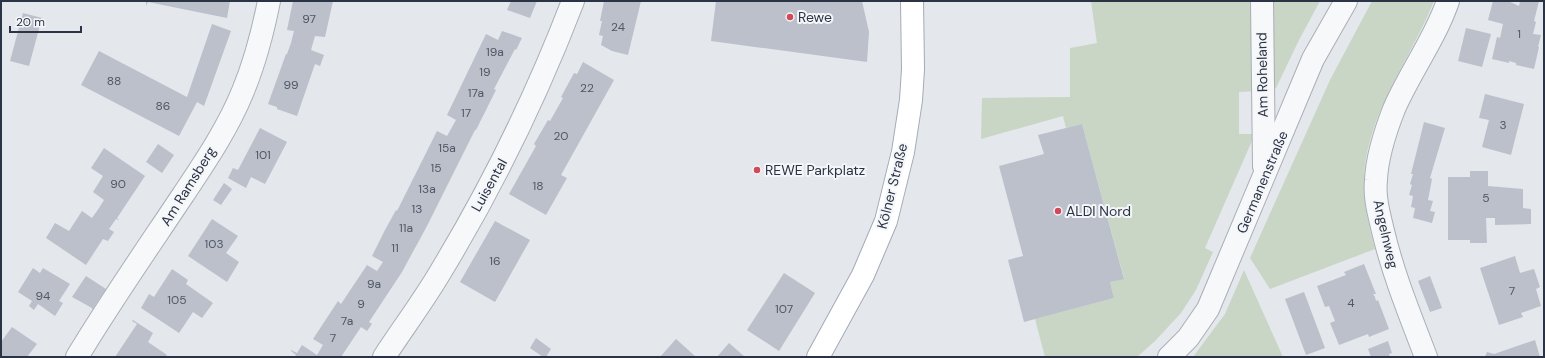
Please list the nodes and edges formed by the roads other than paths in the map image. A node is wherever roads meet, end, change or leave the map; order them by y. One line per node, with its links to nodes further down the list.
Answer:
1 (269, 1): 8 (street, Am Ramsberg)
2 (573, 1): 9 (street, Luisental)
3 (912, 1): 10 (main road, Kölner Straße)
4 (1262, 1): 7 (street, Am Roheland)
5 (1346, 1): 7 (street, Germanenstraße)
6 (1448, 1): 12 (street, Angelnweg)
7 (1264, 173): 11 (street, Germanenstraße)
8 (77, 357)
9 (384, 357)
10 (818, 357)
11 (1169, 357)
12 (1426, 357)

